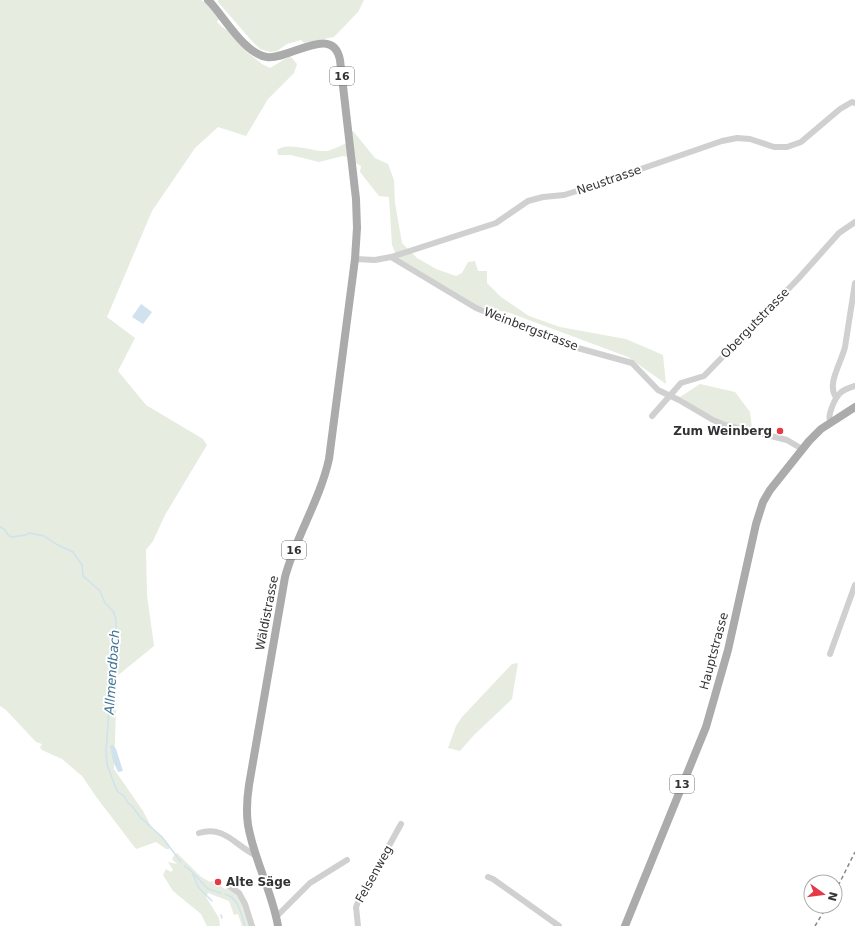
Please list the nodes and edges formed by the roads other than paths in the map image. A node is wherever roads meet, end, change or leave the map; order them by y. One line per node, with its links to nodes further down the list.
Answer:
1 (208, 0): 5 (main road, 16)
2 (855, 103): 4 (street, Neustrasse)
3 (855, 222): 9 (street, Obergutstrasse)
4 (393, 256): 5 (street, Neustrasse); 9 (street, Weinbergstrasse)
5 (355, 259): 19 (main road, Wäldistrasse / 16)
6 (855, 282): 7 (street)
7 (853, 308): 10 (street)
8 (855, 386): 10 (street)
9 (670, 396): 12 (street, Obergutstrasse); 14 (street, Weinbergstrasse)
10 (836, 397): 13 (street)
11 (855, 408): 13 (main road, Hauptstrasse / 13)
12 (652, 416)
13 (831, 423): 14 (main road, Hauptstrasse / 13)
14 (802, 449): 28 (main road, Hauptstrasse / 13)
15 (855, 585): 16 (street)
16 (830, 654)
17 (401, 824): 26 (street, Felsenweg)
18 (199, 833): 19 (street)
19 (257, 856): 23 (main road, Wäldistrasse / 16)
20 (347, 860): 23 (street)
21 (488, 877): 27 (street)
22 (228, 885): 24 (street)
23 (276, 917): 25 (main road, Wäldistrasse / 16)
24 (252, 926)
25 (278, 926)
26 (358, 926)
27 (559, 926)
28 (625, 926)

